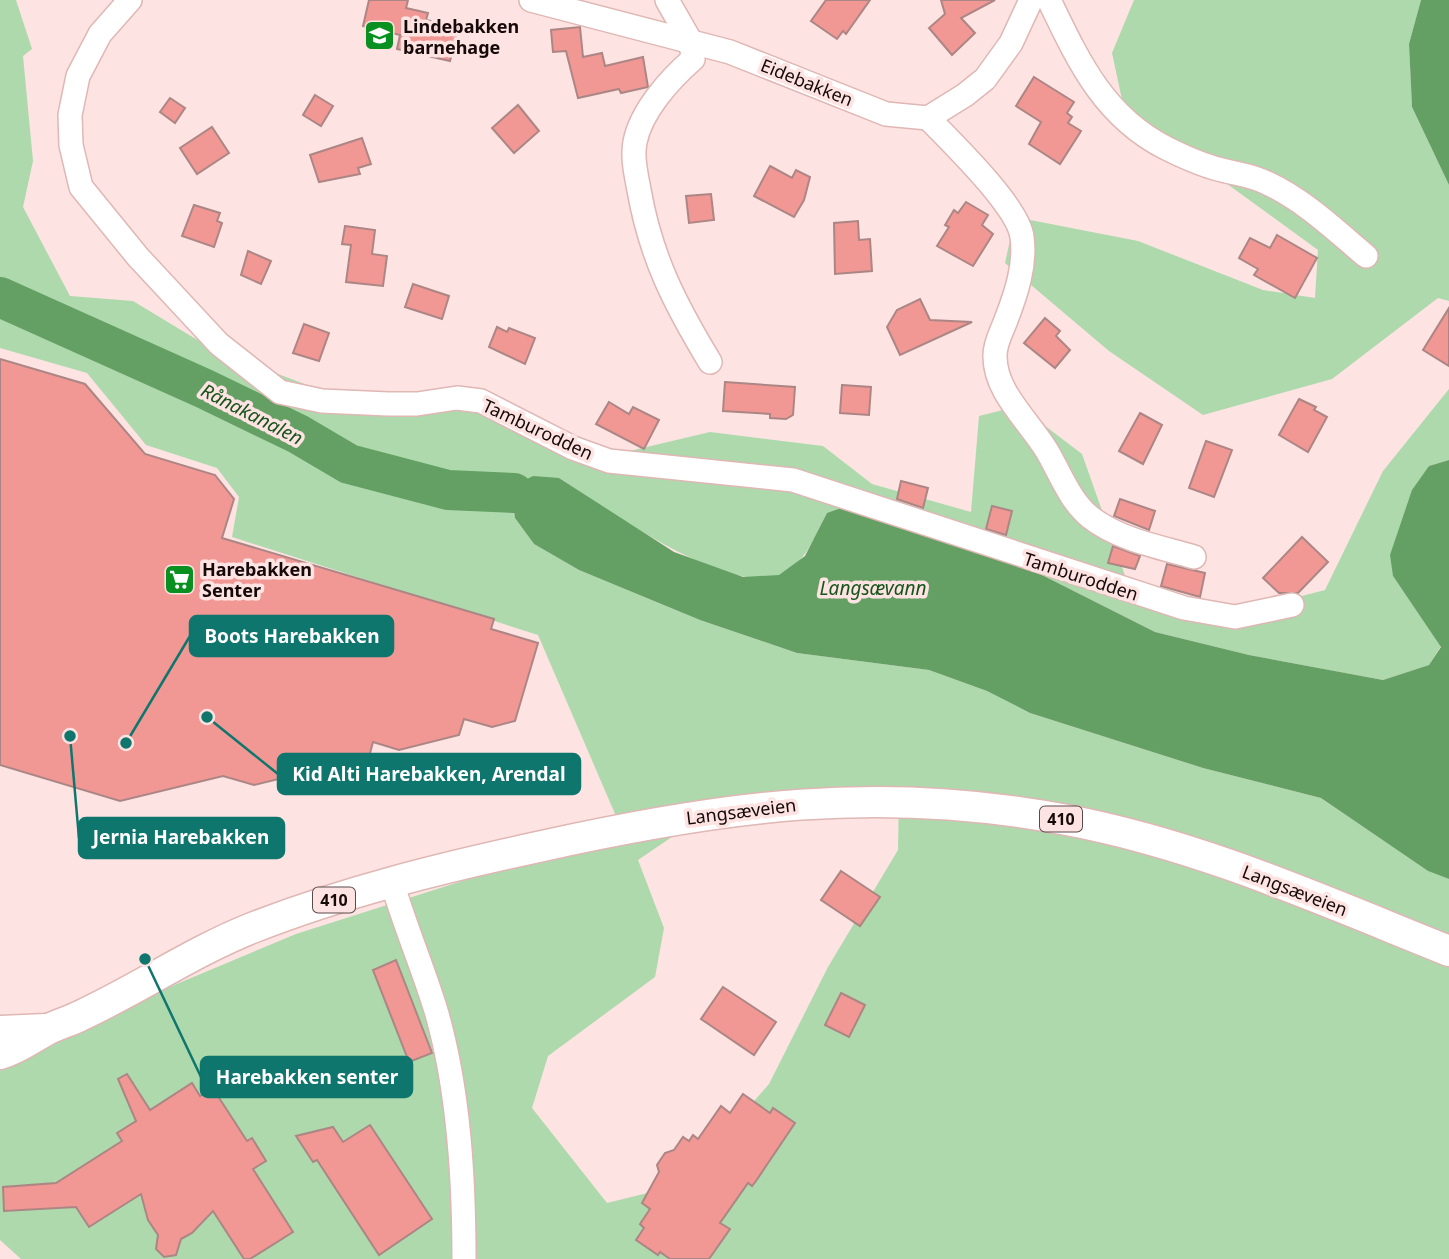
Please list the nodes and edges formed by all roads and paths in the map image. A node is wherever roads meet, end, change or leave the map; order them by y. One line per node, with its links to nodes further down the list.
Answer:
1 (130, 0): 11 (street, Tamburodden)
2 (531, 0): 6 (street, Eidebakken)
3 (667, 0): 6 (street)
4 (1031, 0): 7 (street)
5 (1049, 0): 8 (street)
6 (692, 51): 7 (street, Eidebakken); 9 (street)
7 (928, 118): 10 (street)
8 (1366, 256)
9 (710, 362)
10 (1194, 557)
11 (1292, 605)
12 (393, 882): 13 (main road, Langsæveien / 410); 14 (main road, Langsæveien / 410); 17 (street)
13 (1449, 951)
14 (48, 1029): 15 (main road, Langsæveien / 410); 16 (main road, Langsæveien / 410)
15 (0, 1031)
16 (0, 1054)
17 (464, 1259)

